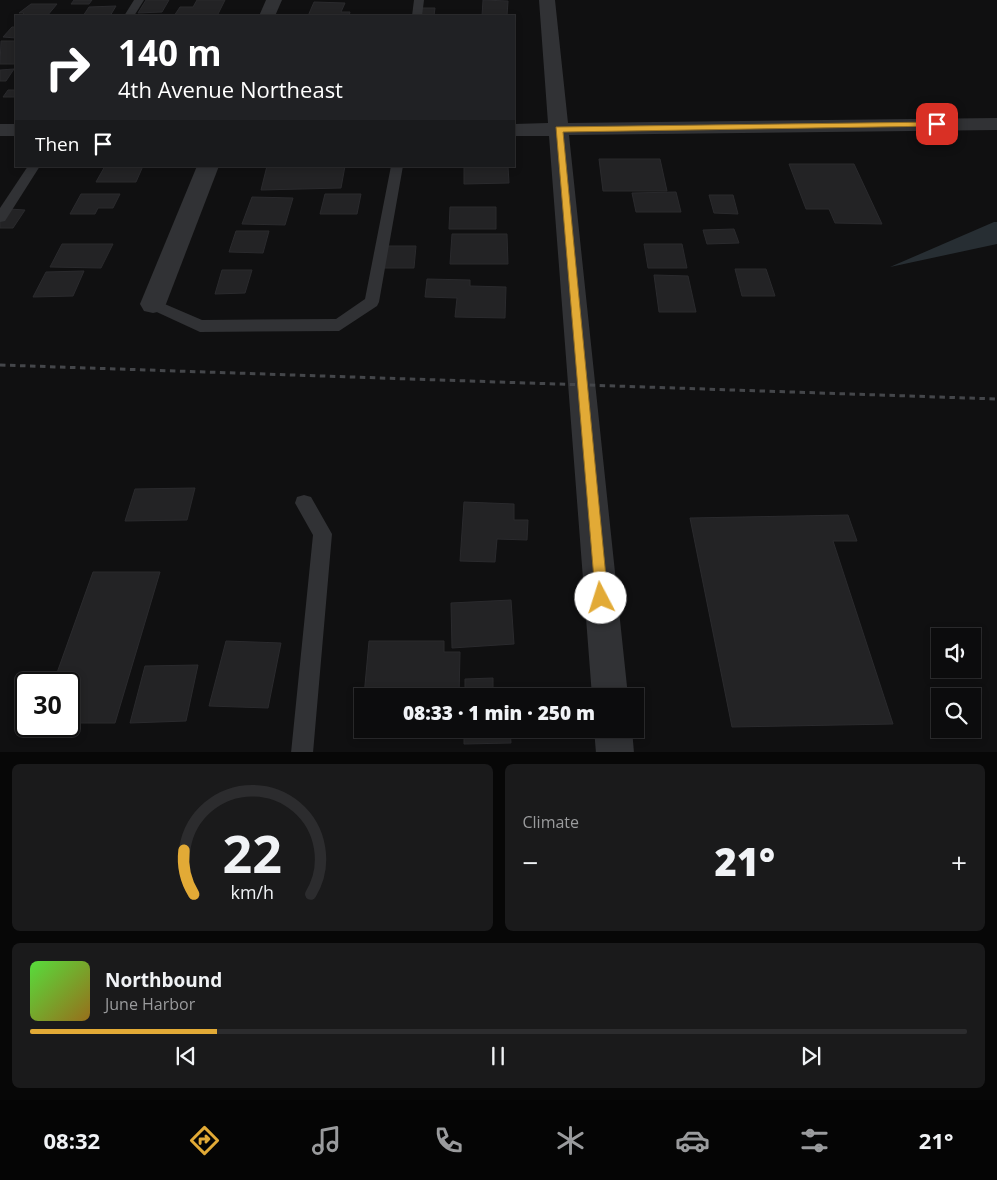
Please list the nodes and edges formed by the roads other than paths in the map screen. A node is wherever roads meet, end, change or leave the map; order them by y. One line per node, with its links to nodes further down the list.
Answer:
1 (139, 0): 5 (lane)
2 (274, 0): 6 (street)
3 (419, 0): 7 (lane)
4 (547, 0): 9 (street)
5 (130, 15)
6 (267, 15)
7 (417, 15)
8 (997, 124): 9 (street)
9 (559, 129): 12 (street); 19 (street)
10 (0, 130): 11 (street)
11 (15, 130)
12 (515, 130)
13 (33, 167): 16 (lane)
14 (208, 167): 17 (street)
15 (397, 167): 17 (lane)
16 (0, 218)
17 (153, 304)
18 (304, 503): 21 (lane)
19 (609, 688)
20 (614, 738): 22 (street)
21 (302, 752)
22 (615, 752)

